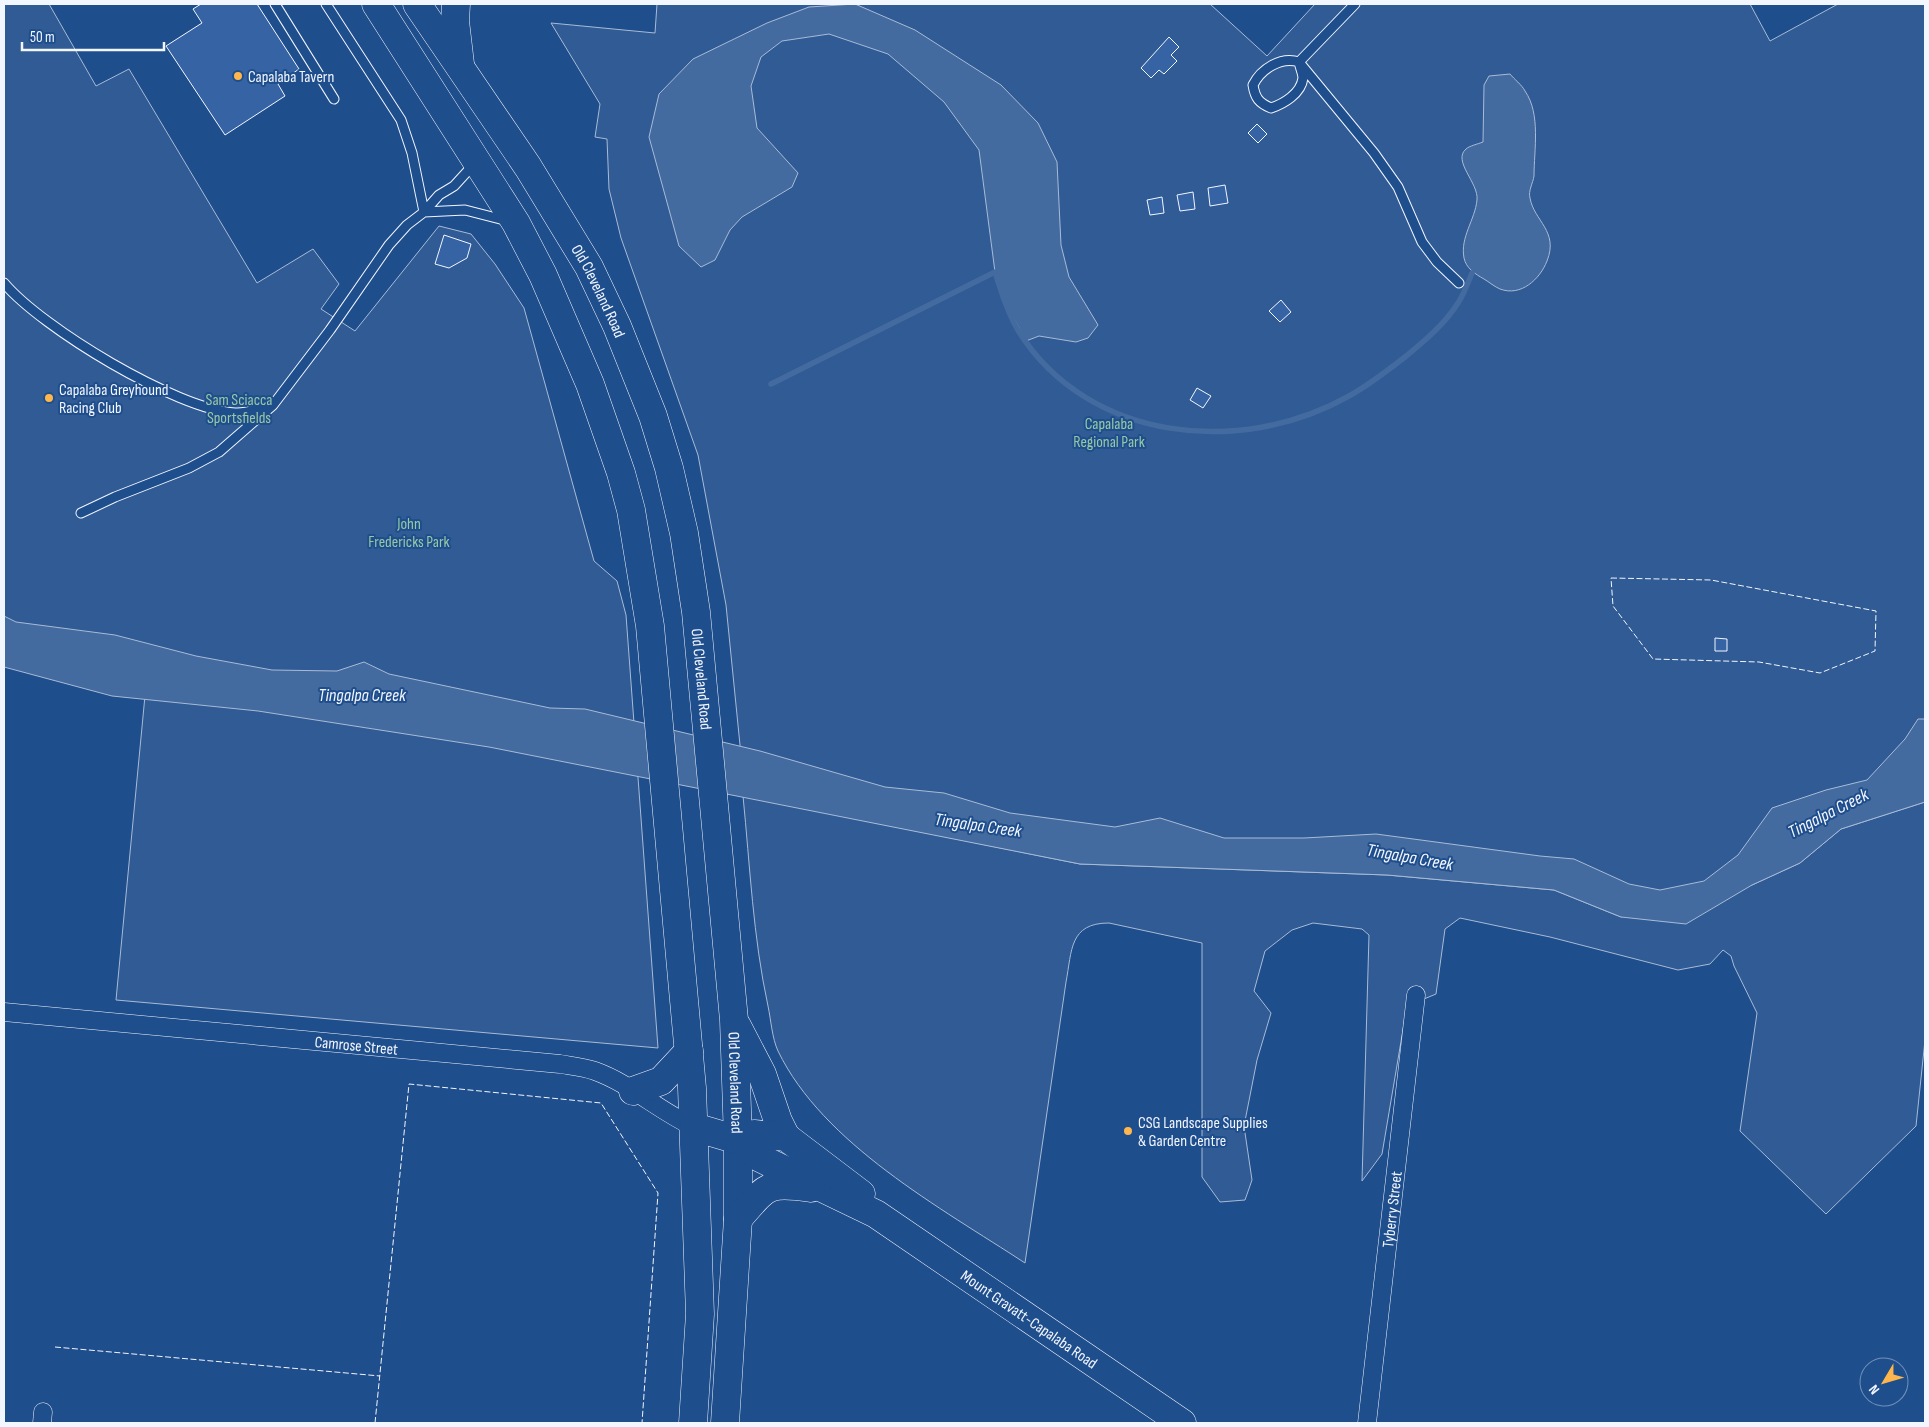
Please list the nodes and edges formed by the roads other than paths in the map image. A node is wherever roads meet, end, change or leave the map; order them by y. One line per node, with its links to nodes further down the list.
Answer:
1 (275, 4): 9 (lane)
2 (326, 4): 11 (lane)
3 (376, 4): 10 (main road)
4 (417, 4): 8 (main road, Old Cleveland Road)
5 (456, 4): 8 (main road)
6 (1355, 4): 7 (lane)
7 (1299, 62): 7 (lane); 14 (lane)
8 (460, 71): 19 (main road, Old Cleveland Road)
9 (334, 99)
10 (477, 161): 11 (lane); 12 (main road)
11 (424, 212): 12 (lane); 15 (lane)
12 (516, 223): 20 (main road)
13 (4, 283): 15 (lane)
14 (1459, 283)
15 (273, 405): 16 (lane)
16 (81, 513)
17 (1416, 995): 31 (street, Tyberry Street)
18 (4, 1012): 21 (street, Camrose Street)
19 (734, 1020): 23 (main road); 24 (main road, Old Cleveland Road)
20 (690, 1051): 21 (main road); 22 (main road)
21 (633, 1091): 22 (street, Camrose Street)
22 (694, 1127): 24 (main road, Mount Gravatt-Capalaba Road); 28 (main road)
23 (786, 1137): 24 (main road, Mount Gravatt-Capalaba Road); 26 (main road, Mount Gravatt-Capalaba Road)
24 (738, 1140): 25 (main road, Mount Gravatt-Capalaba Road); 27 (main road, Old Cleveland Road)
25 (830, 1192): 26 (main road, Mount Gravatt-Capalaba Road); 27 (main road)
26 (876, 1214): 30 (main road, Mount Gravatt-Capalaba Road)
27 (738, 1219): 29 (main road, Old Cleveland Road)
28 (693, 1423)
29 (725, 1423)
30 (1182, 1423)
31 (1367, 1423)

